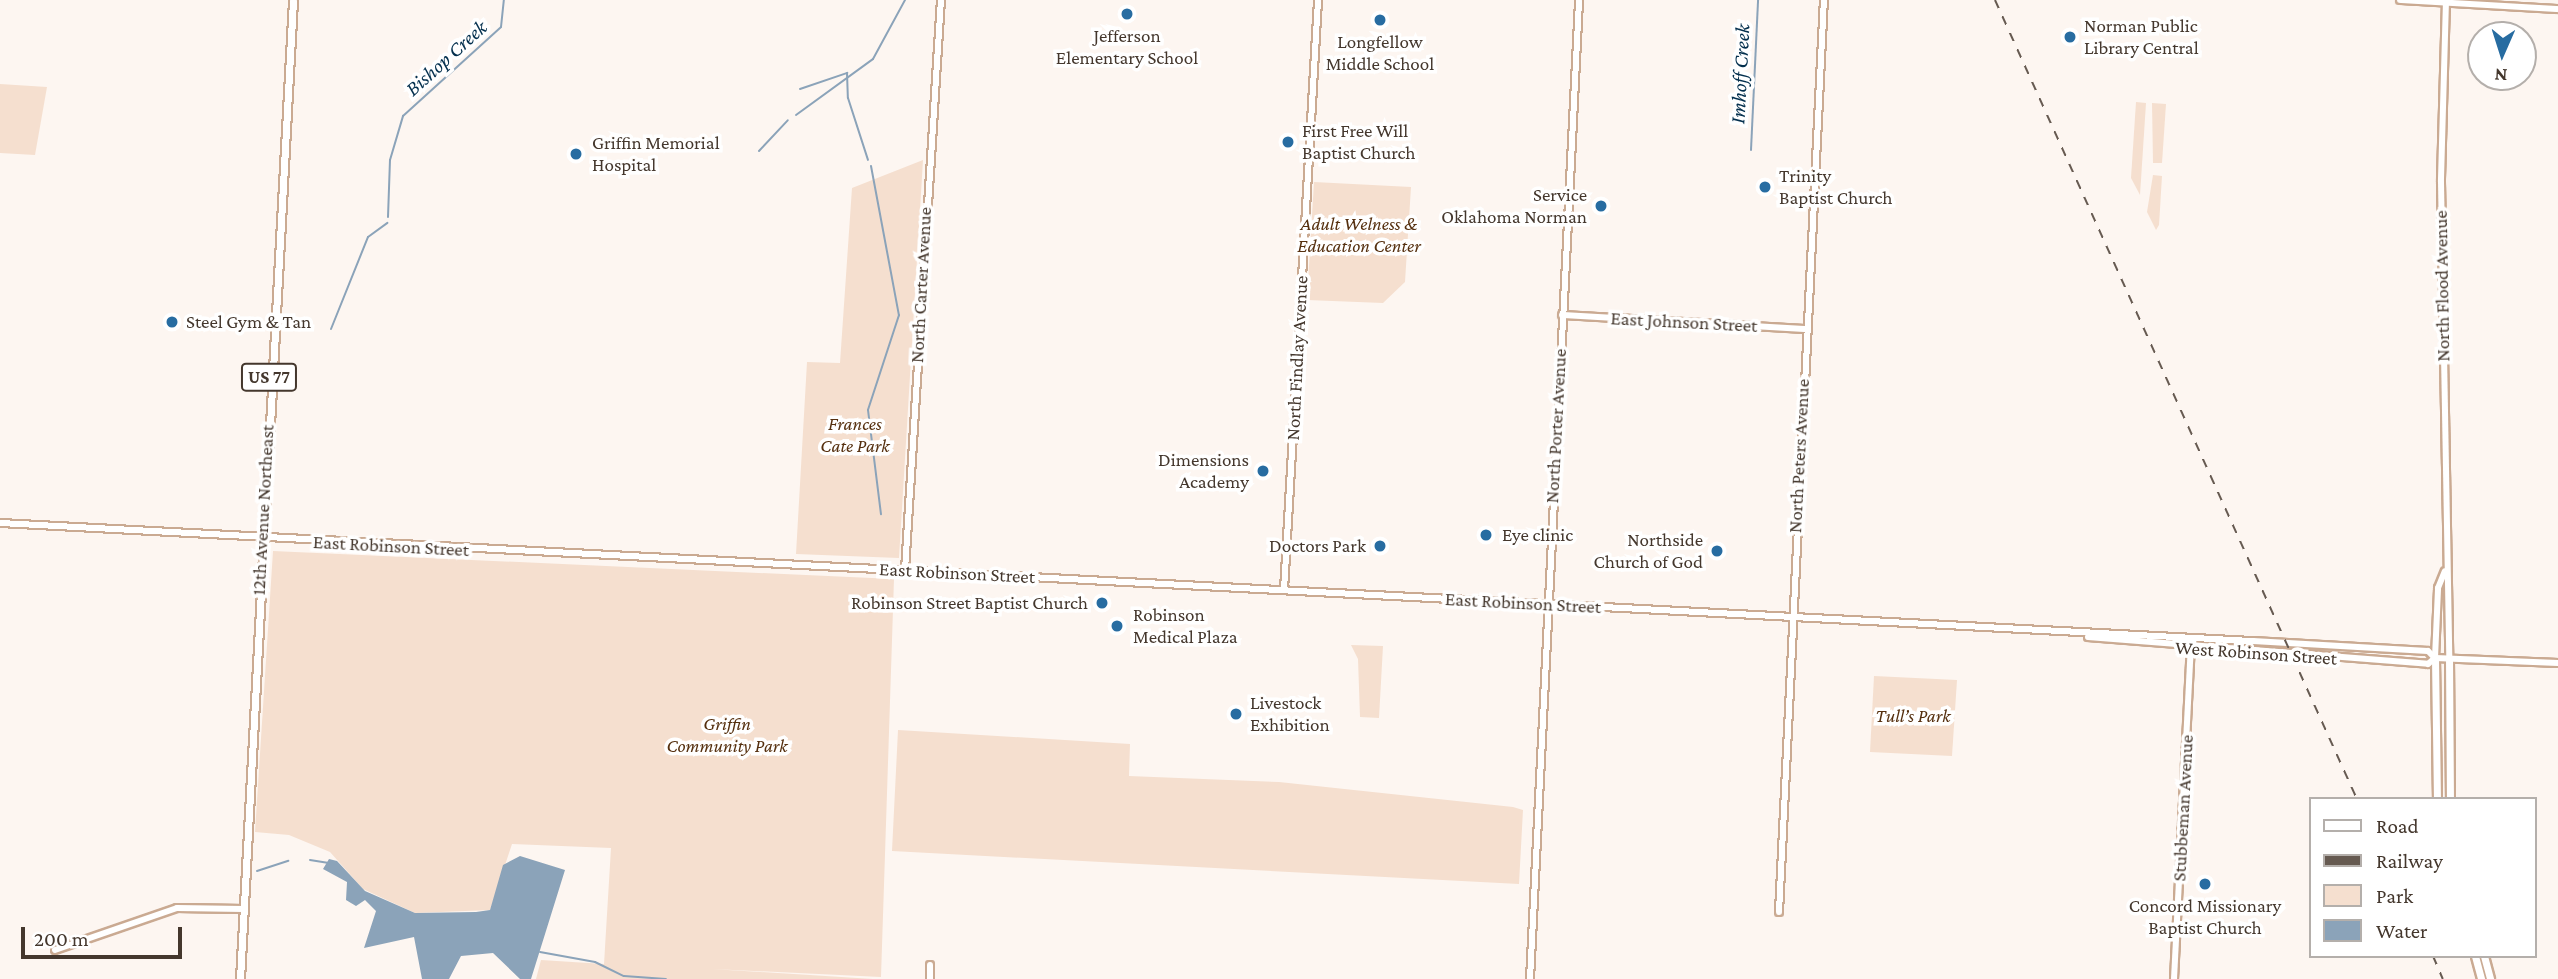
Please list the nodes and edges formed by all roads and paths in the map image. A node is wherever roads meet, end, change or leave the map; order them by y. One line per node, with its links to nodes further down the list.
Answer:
1 (293, 0): 12 (main road, 12th Avenue Northeast / US 77)
2 (941, 0): 13 (street, North Carter Avenue)
3 (1318, 0): 15 (street, North Findlay Avenue)
4 (1578, 0): 9 (street, North Porter Avenue)
5 (1824, 0): 10 (street, North Peters Avenue)
6 (2400, 0): 7 (street)
7 (2446, 1): 8 (street); 14 (street, North Flood Avenue)
8 (2558, 9)
9 (1562, 314): 10 (street, East Johnson Street); 16 (street, North Porter Avenue)
10 (1806, 329): 17 (street, North Peters Avenue)
11 (0, 523): 12 (street, East Robinson Street)
12 (261, 540): 13 (street, East Robinson Street); 27 (main road, 12th Avenue Northeast / US 77)
13 (905, 570): 15 (street, East Robinson Street)
14 (2445, 571): 22 (street, North Flood Avenue); 23 (street, North Flood Avenue)
15 (1284, 590): 16 (street, East Robinson Street)
16 (1546, 604): 17 (street, East Robinson Street); 35 (street, North Porter Avenue)
17 (1789, 618): 18 (street, East Robinson Street); 28 (street, North Peters Avenue)
18 (1914, 625): 19 (street, West Robinson Street)
19 (2076, 634): 20 (street, West Robinson Street); 21 (street, West Robinson Street)
20 (2192, 638): 21 (street, Stubbeman Avenue); 22 (street, West Robinson Street)
21 (2191, 649): 22 (street, West Robinson Street); 36 (street, Stubbeman Avenue)
22 (2435, 658): 23 (street, West Robinson Street); 25 (main road, North Flood Avenue)
23 (2449, 659): 24 (street, West Robinson Street); 26 (main road, North Flood Avenue)
24 (2558, 663)
25 (2437, 797)
26 (2450, 797)
27 (243, 909): 29 (street); 33 (main road, 12th Avenue Northeast / US 77)
28 (1779, 912)
29 (55, 950)
30 (2476, 958): 37 (main road)
31 (2485, 958): 38 (main road)
32 (930, 965): 34 (street)
33 (240, 979)
34 (930, 979)
35 (1530, 979)
36 (2174, 979)
37 (2481, 979)
38 (2490, 979)

